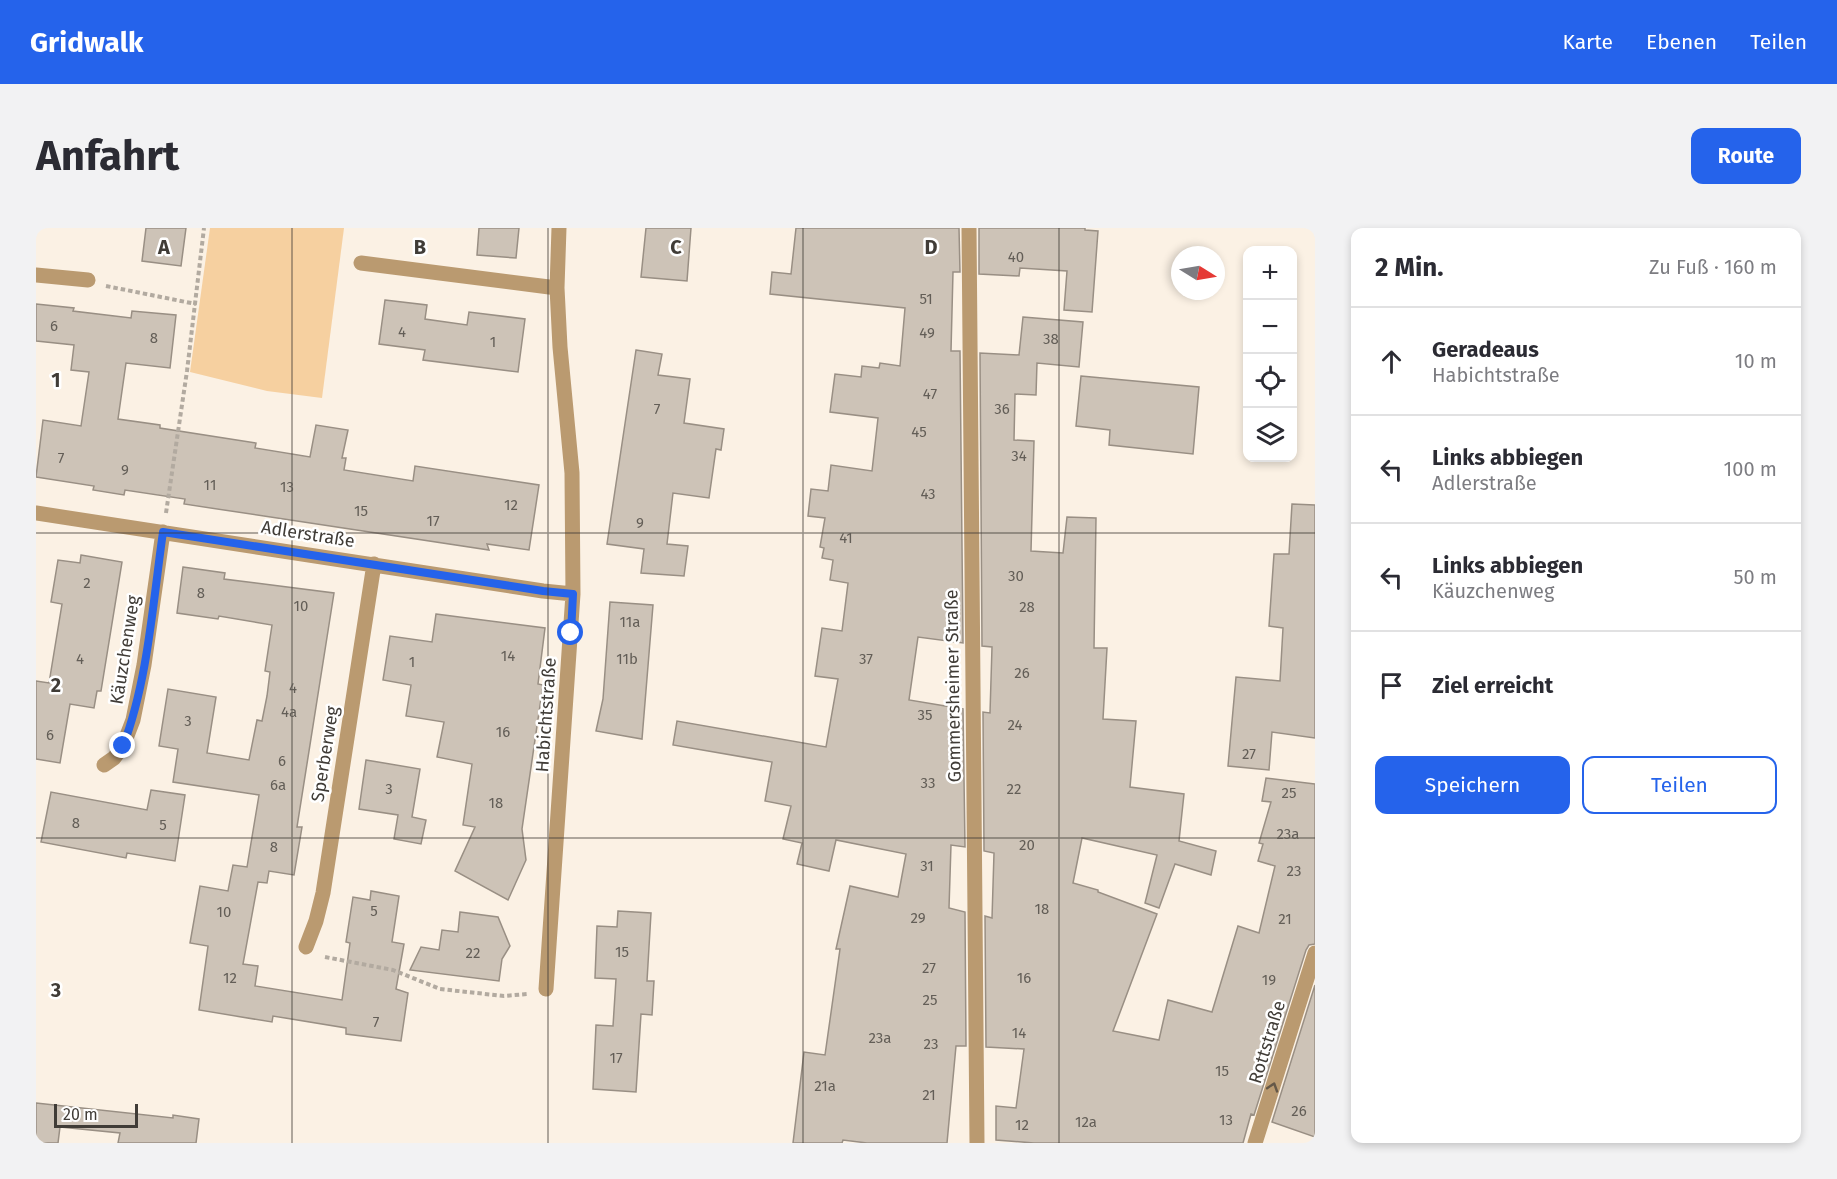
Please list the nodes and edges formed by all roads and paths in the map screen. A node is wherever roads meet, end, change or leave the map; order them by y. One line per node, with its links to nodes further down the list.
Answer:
1 (204, 228): 8 (path)
2 (559, 228): 7 (street, Habichtstraße)
3 (969, 228): 17 (street, Gommersheimer Straße)
4 (361, 263): 7 (street)
5 (36, 275): 6 (street)
6 (88, 280): 8 (path)
7 (557, 288): 12 (street, Habichtstraße)
8 (196, 304): 10 (path)
9 (36, 513): 10 (street, Adlerstraße)
10 (163, 532): 11 (street, Adlerstraße); 13 (street, Käuzchenweg)
11 (374, 564): 12 (street, Adlerstraße); 14 (street, Sperberweg)
12 (573, 594): 16 (street, Habichtstraße)
13 (104, 765)
14 (306, 947): 16 (path)
15 (1315, 953): 18 (street, Rottstraße, one-way to 15)
16 (546, 989)
17 (977, 1143)
18 (1255, 1143)

